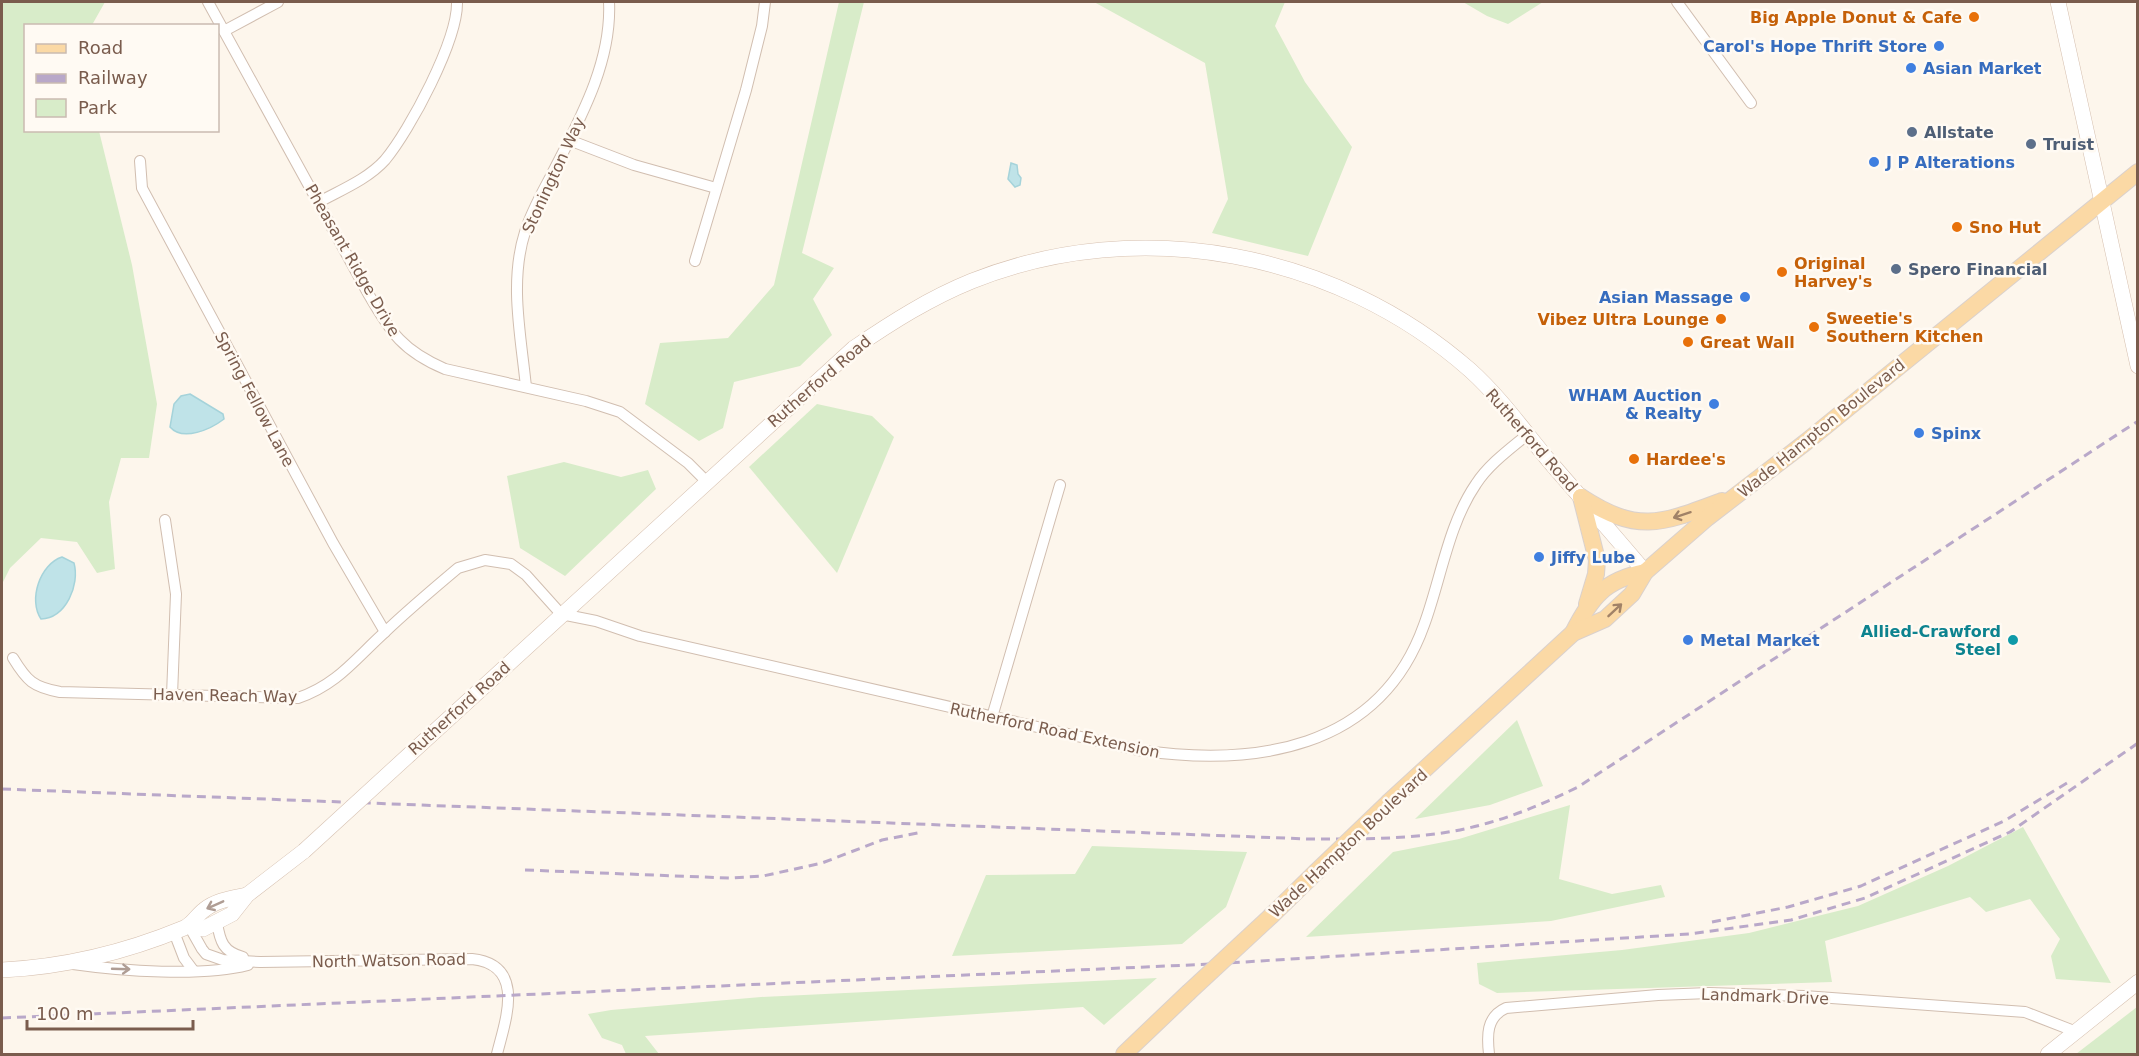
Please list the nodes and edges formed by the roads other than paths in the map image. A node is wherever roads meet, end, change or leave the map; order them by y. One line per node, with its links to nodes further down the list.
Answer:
1 (208, 2): 8 (street, Pheasant Ridge Drive)
2 (279, 2): 8 (street)
3 (457, 2): 15 (street)
4 (609, 2): 10 (street, Stonington Way)
5 (765, 2): 13 (street)
6 (1677, 2): 9 (street)
7 (2058, 2): 14 (street)
8 (224, 31): 15 (street, Pheasant Ridge Drive)
9 (1751, 103)
10 (569, 140): 13 (street); 18 (street, Stonington Way)
11 (140, 161): 28 (street, Spring Fellow Lane)
12 (2138, 171): 14 (main road, Wade Hampton Boulevard)
13 (716, 188): 16 (street)
14 (2102, 201): 17 (street); 22 (main road, Wade Hampton Boulevard)
15 (319, 202): 18 (street, Pheasant Ridge Drive)
16 (695, 261)
17 (2138, 366)
18 (526, 387): 20 (street, Pheasant Ridge Drive)
19 (1528, 434): 20 (street, Rutherford Road); 23 (street, Rutherford Road); 32 (street, Rutherford Road Extension)
20 (707, 482): 27 (street, Rutherford Road)
21 (1060, 485): 32 (street)
22 (1737, 495): 23 (main road, one-way to 23); 25 (main road, Wade Hampton Boulevard)
23 (1581, 497): 25 (street, Rutherford Road); 26 (main road)
24 (165, 520): 31 (street)
25 (1645, 573): 26 (main road, Wade Hampton Boulevard); 29 (main road, Wade Hampton Boulevard, one-way to 25)
26 (1587, 604): 29 (main road, Wade Hampton Boulevard)
27 (561, 614): 28 (street, Haven Reach Way); 32 (street, Rutherford Road Extension); 33 (street, Rutherford Road, bridge)
28 (385, 632): 31 (street, Haven Reach Way)
29 (1573, 633): 44 (main road, Wade Hampton Boulevard, bridge)
30 (13, 658): 31 (street, Haven Reach Way)
31 (172, 695)
32 (992, 717)
33 (247, 895): 34 (street, Rutherford Road); 35 (street, Rutherford Road, one-way to 35)
34 (217, 923): 35 (street, Rutherford Road); 37 (street, North Watson Road)
35 (189, 926): 36 (street, Rutherford Road); 37 (street, North Watson Road)
36 (174, 932): 38 (street, Rutherford Road); 40 (street)
37 (260, 962): 40 (street, North Watson Road); 43 (street, North Watson Road)
38 (63, 963): 39 (street, Rutherford Road); 40 (street, North Watson Road, one-way to 40)
39 (2, 970)
40 (193, 970)
41 (2138, 982): 42 (street)
42 (2074, 1031): 45 (street, Landmark Drive); 46 (street)
43 (497, 1054)
44 (1124, 1054)
45 (1489, 1054)
46 (2048, 1054)

